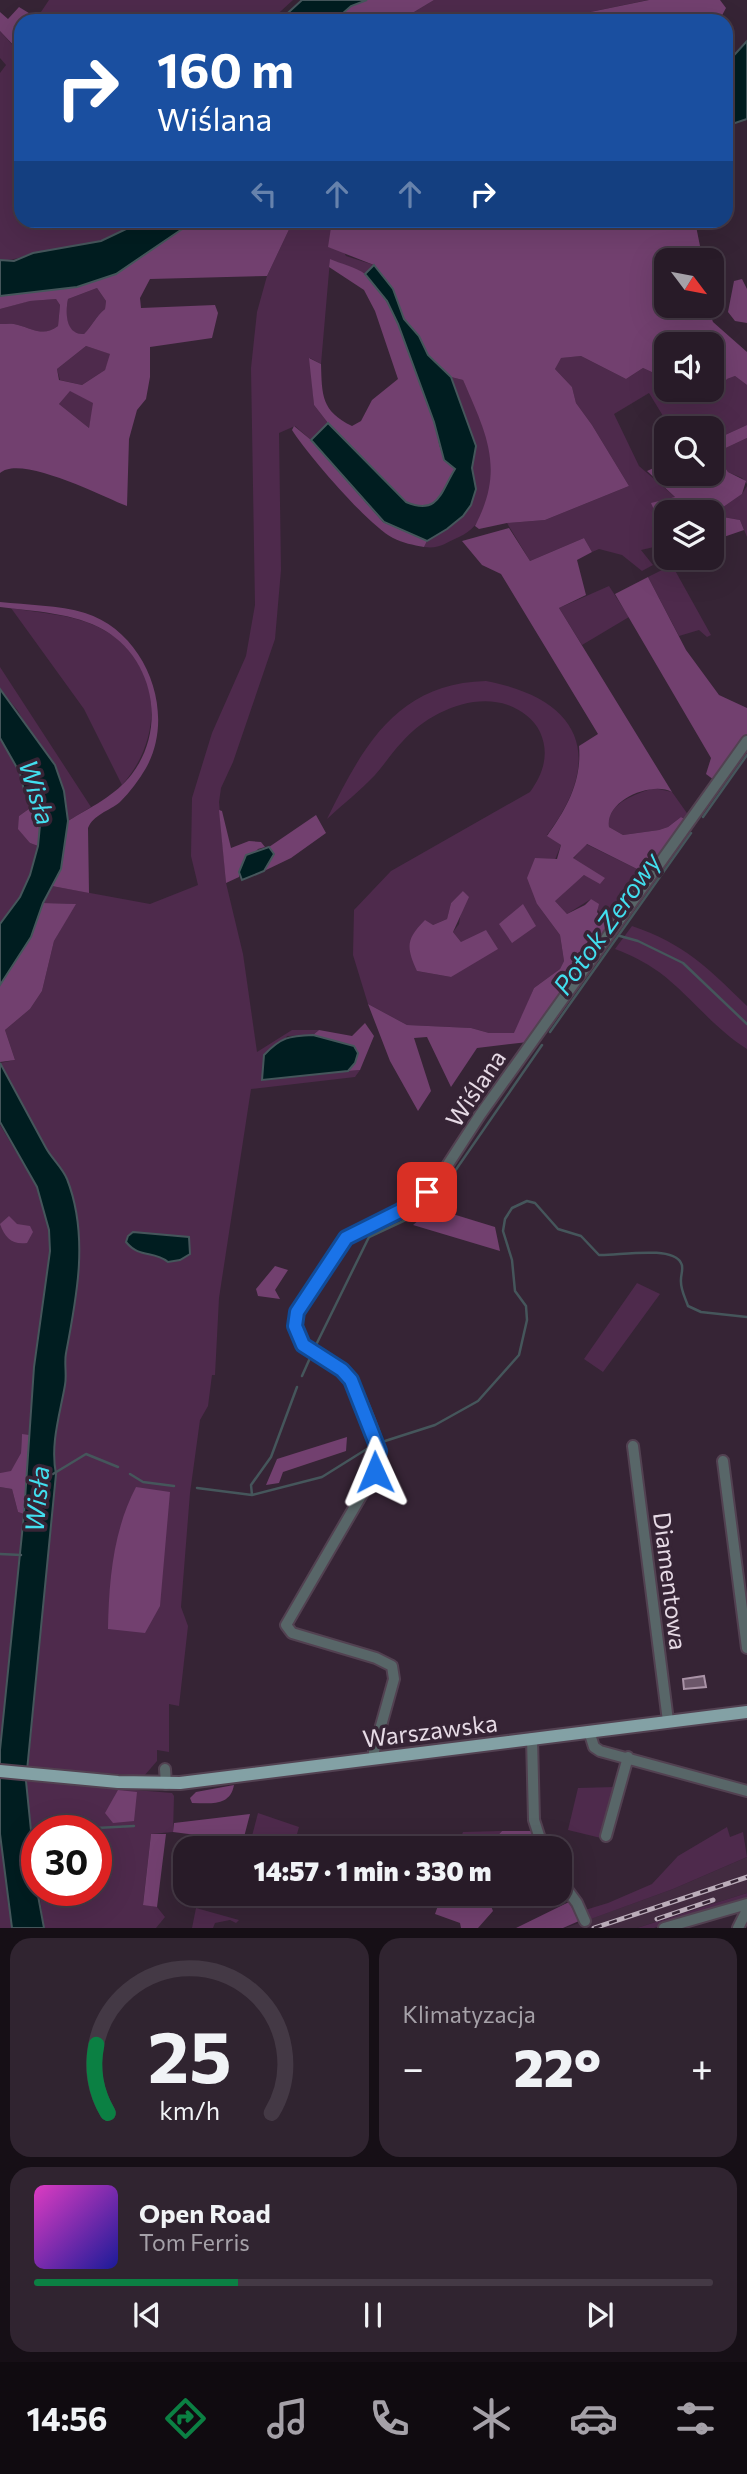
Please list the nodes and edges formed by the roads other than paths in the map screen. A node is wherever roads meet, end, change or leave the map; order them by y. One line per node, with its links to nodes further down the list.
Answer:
1 (747, 741): 10 (street, Wiślana)
2 (633, 1446): 6 (street, Diamentowa)
3 (723, 1461): 4 (street)
4 (747, 1648)
5 (747, 1712): 6 (main road, Warszawska)
6 (668, 1721): 7 (main road, Warszawska)
7 (589, 1731): 8 (main road, Warszawska); 9 (street)
8 (532, 1738): 10 (main road, Warszawska); 15 (street)
9 (628, 1757): 14 (street); 16 (street)
10 (374, 1759): 13 (main road, Warszawska)
11 (165, 1769): 13 (street)
12 (0, 1771): 13 (main road, Warszawska)
13 (166, 1784)
14 (747, 1791)
15 (539, 1836)
16 (606, 1836)
17 (572, 1896): 20 (street)
18 (747, 1904): 21 (street)
19 (747, 1910): 22 (street)
20 (585, 1921)
21 (664, 1928)
22 (738, 1928)

